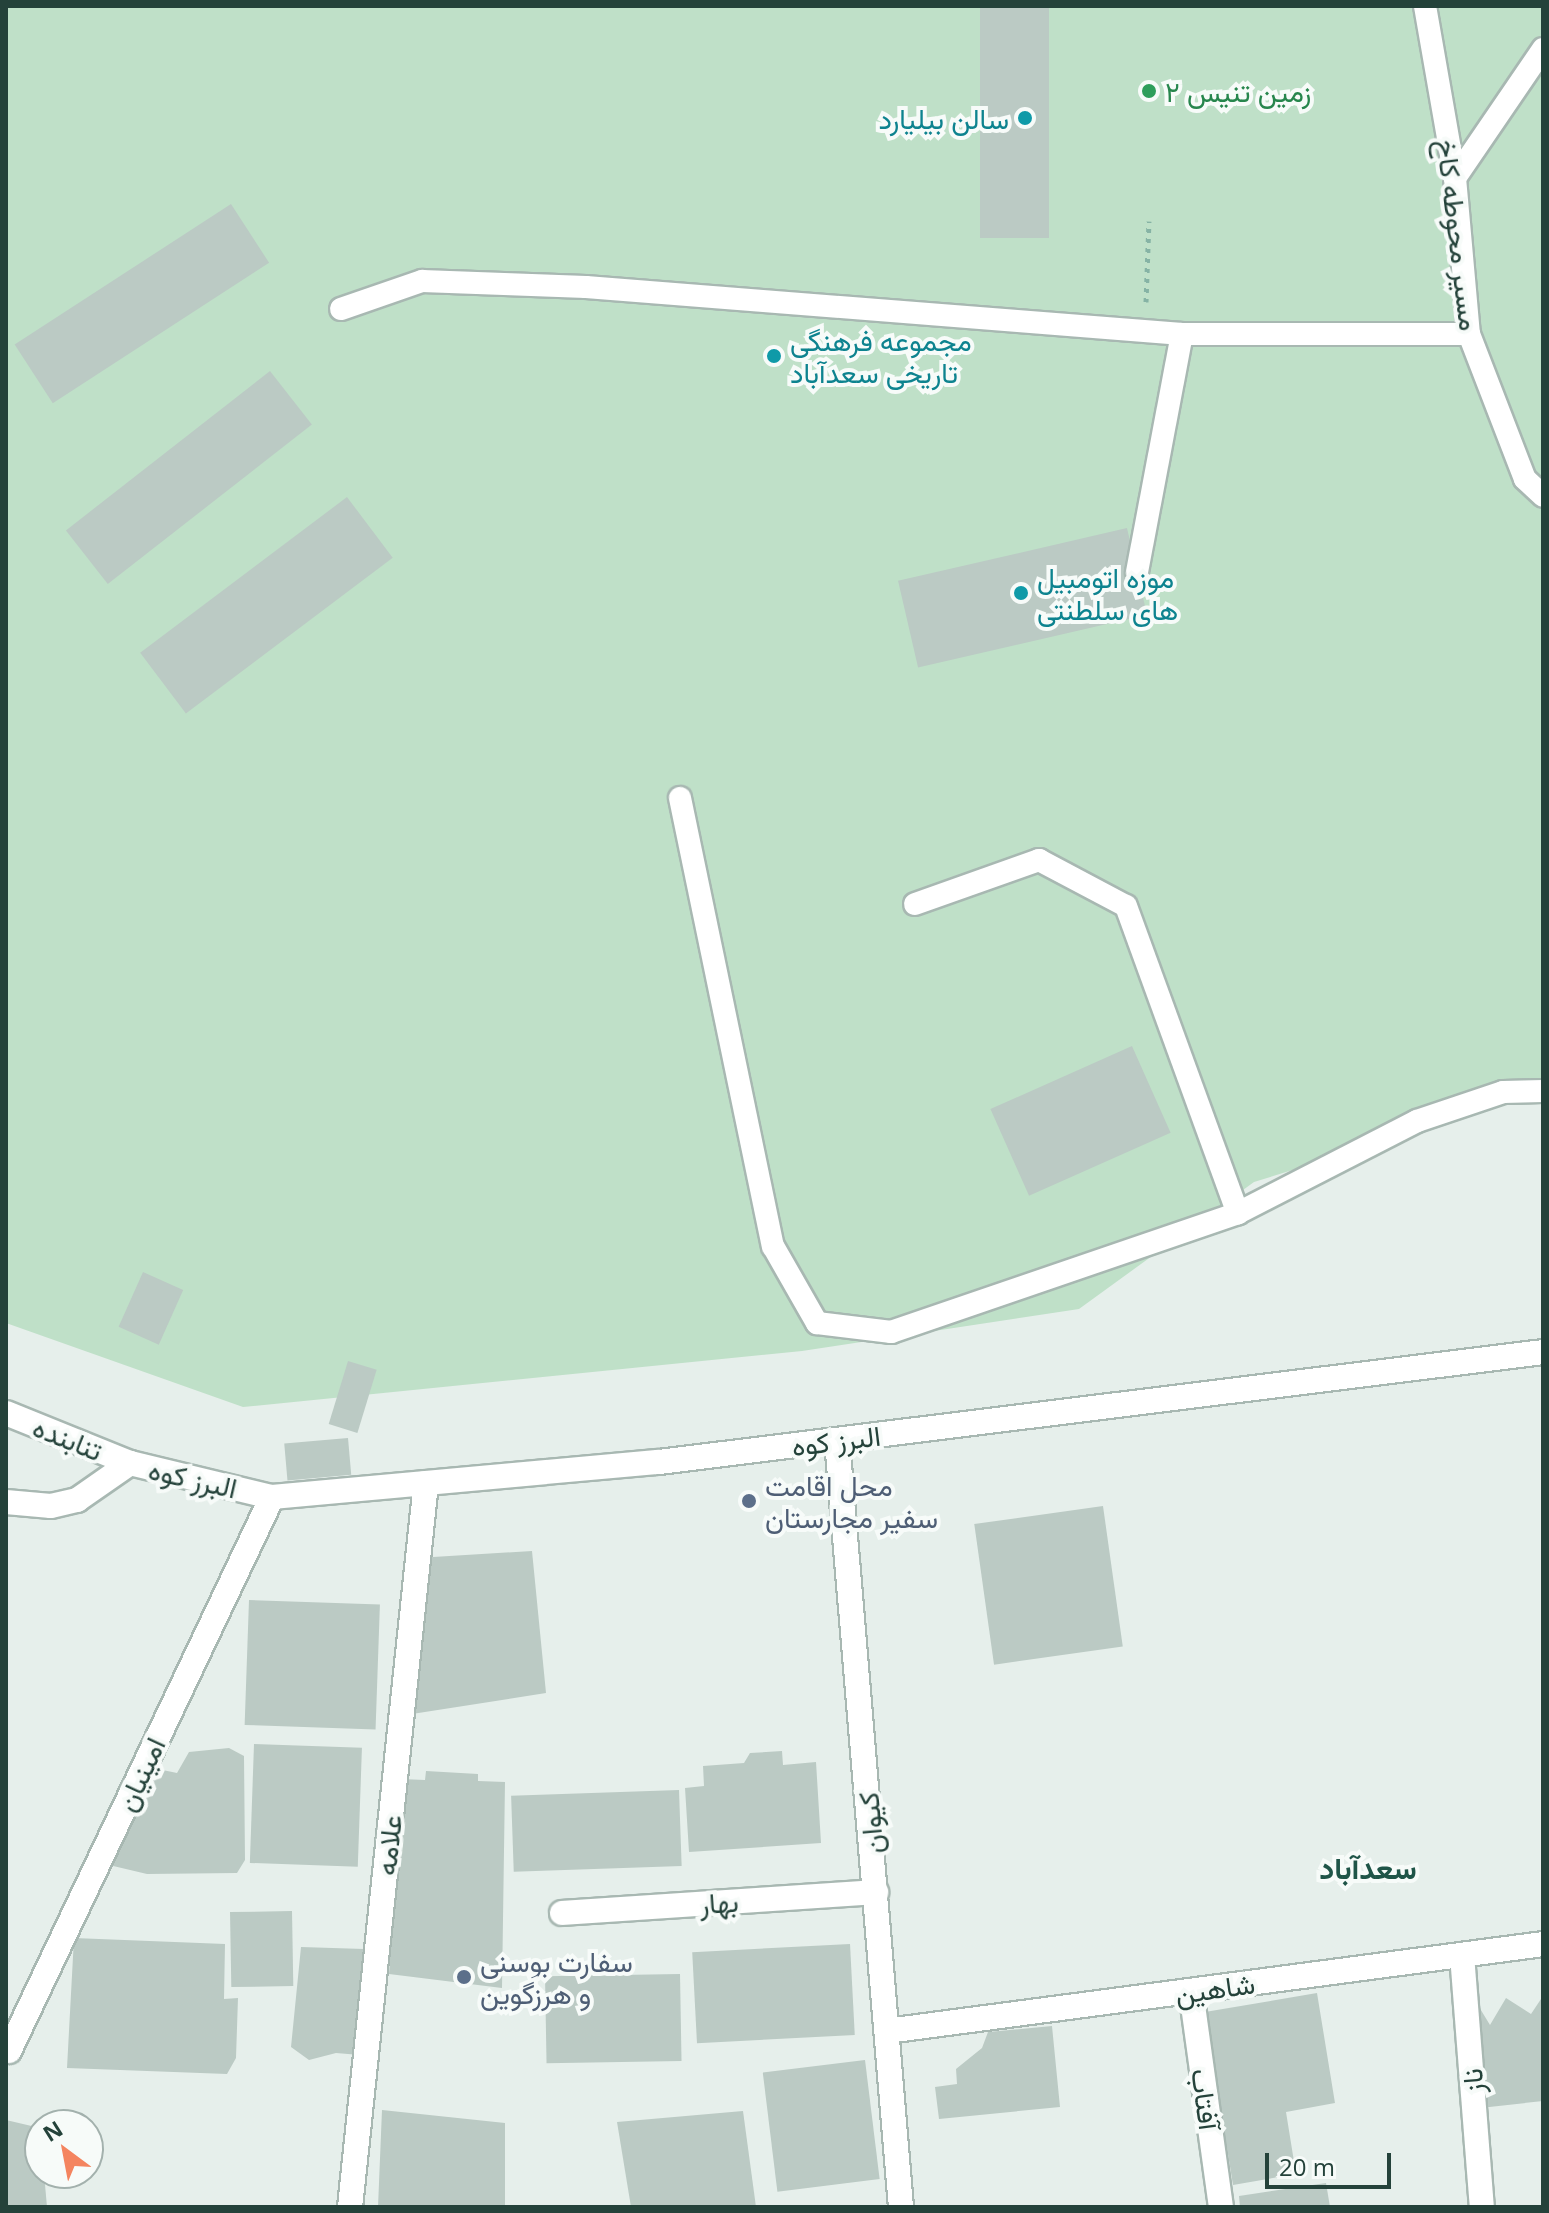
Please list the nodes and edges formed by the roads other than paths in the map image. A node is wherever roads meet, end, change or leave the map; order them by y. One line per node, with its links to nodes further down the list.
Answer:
1 (1425, 6): 3 (lane, مسیر محوطه کاخ)
2 (1543, 49): 3 (lane)
3 (1455, 178): 6 (lane, مسیر محوطه کاخ)
4 (341, 309): 5 (lane)
5 (1182, 334): 6 (lane); 8 (lane)
6 (1469, 334): 7 (lane, مسیر محوطه کاخ)
7 (1543, 496)
8 (1137, 572)
9 (680, 798): 12 (lane)
10 (915, 904): 12 (lane)
11 (1543, 1091): 12 (lane)
12 (1238, 1213)
13 (1543, 1352): 15 (street, البرز کوه)
14 (6, 1413): 16 (street, تنابنده)
15 (837, 1440): 17 (street, البرز کوه); 20 (street, کیوان)
16 (130, 1463): 18 (street, البرز کوه); 19 (street)
17 (426, 1483): 18 (street, البرز کوه); 27 (street, علامه)
18 (272, 1497): 26 (street, امینیان)
19 (6, 1502)
20 (876, 1892): 21 (street, بهار); 25 (street, کیوان)
21 (562, 1913)
22 (1543, 1944): 23 (street, شاهین)
23 (1462, 1955): 24 (street, شاهین); 30 (street, ناز)
24 (1191, 1991): 25 (street, شاهین); 29 (street, آفتاب)
25 (887, 2031): 28 (street, کیوان)
26 (9, 2051)
27 (350, 2207)
28 (901, 2207)
29 (1221, 2207)
30 (1482, 2207)

